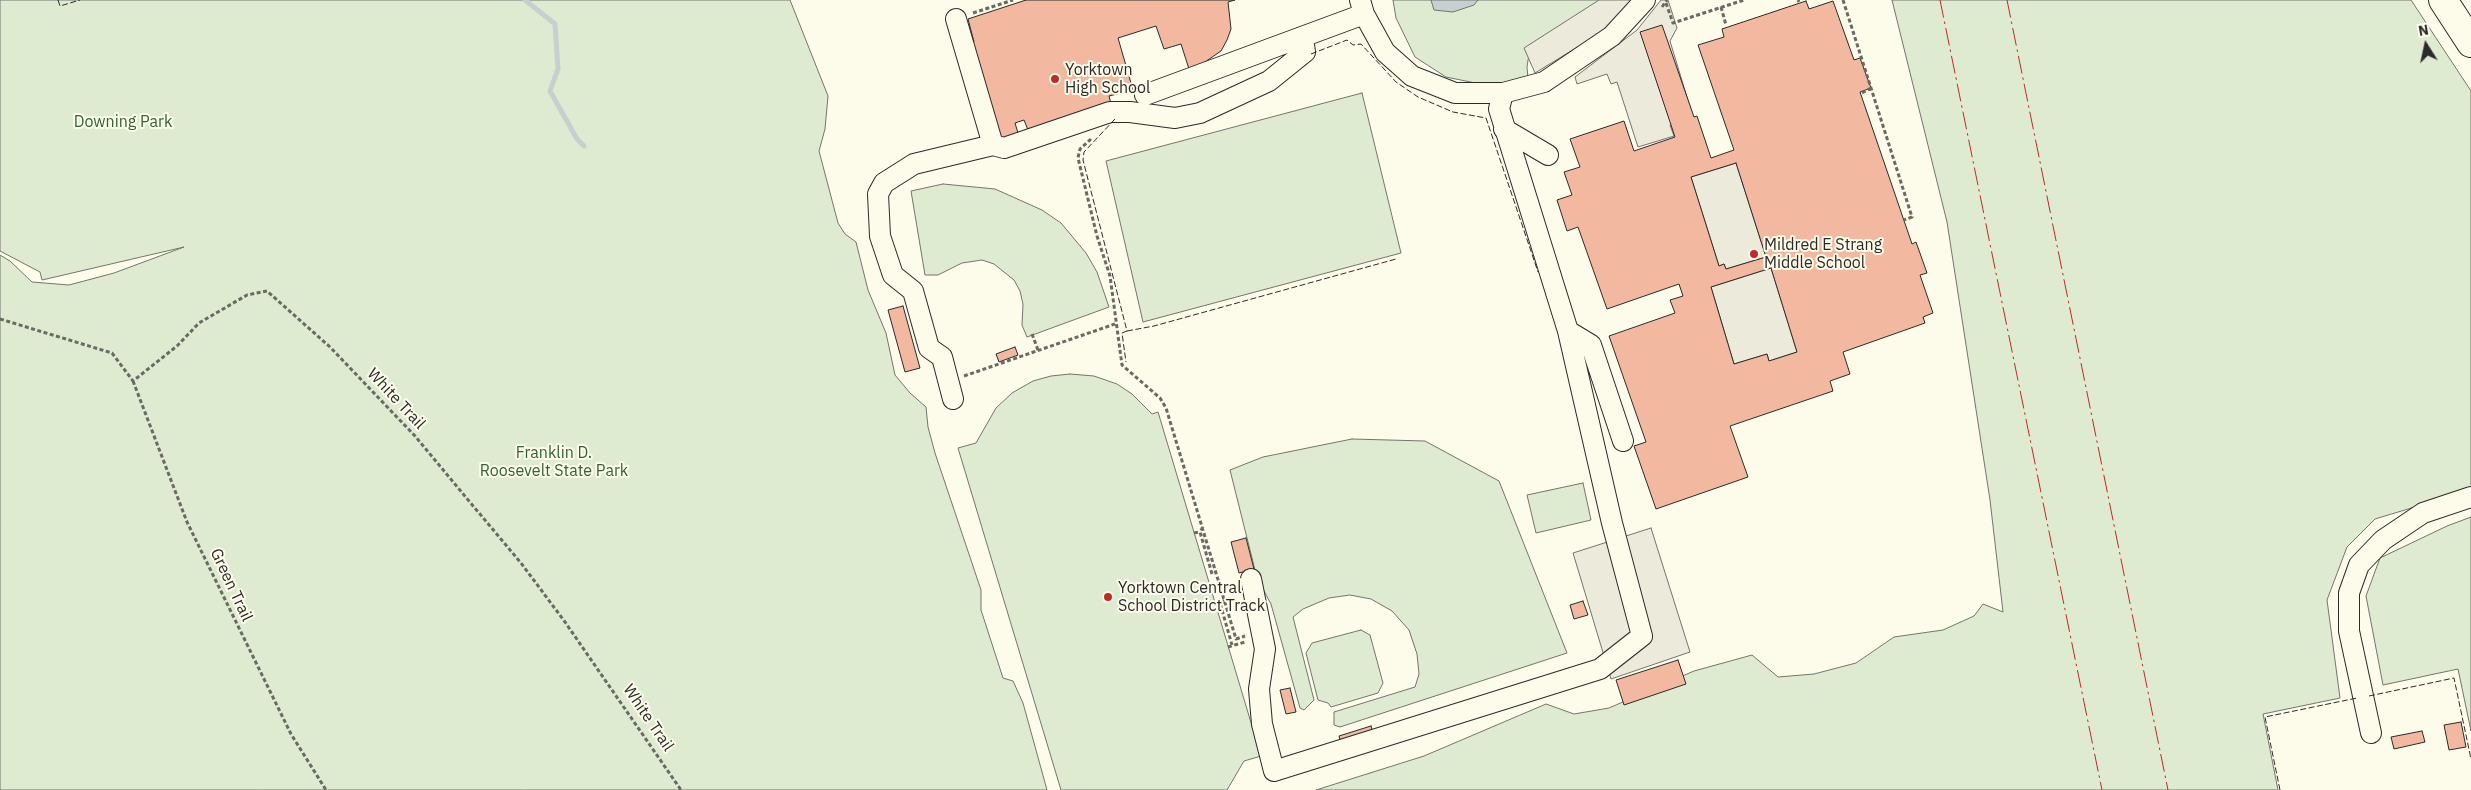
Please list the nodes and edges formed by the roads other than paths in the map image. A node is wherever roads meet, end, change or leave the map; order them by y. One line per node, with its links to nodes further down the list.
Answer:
1 (1645, 0): 7 (lane)
2 (2443, 0): 6 (highway)
3 (1362, 7): 5 (lane); 7 (lane)
4 (956, 19): 10 (lane)
5 (1303, 38): 8 (lane); 10 (lane)
6 (2471, 43)
7 (1503, 93): 9 (lane)
8 (1145, 95)
9 (1504, 128): 11 (lane); 12 (lane)
10 (994, 145): 13 (lane)
11 (1548, 155)
12 (1568, 331): 14 (lane); 16 (lane)
13 (951, 390)
14 (1623, 441)
15 (2471, 497): 17 (lane)
16 (1251, 579)
17 (2371, 733)

